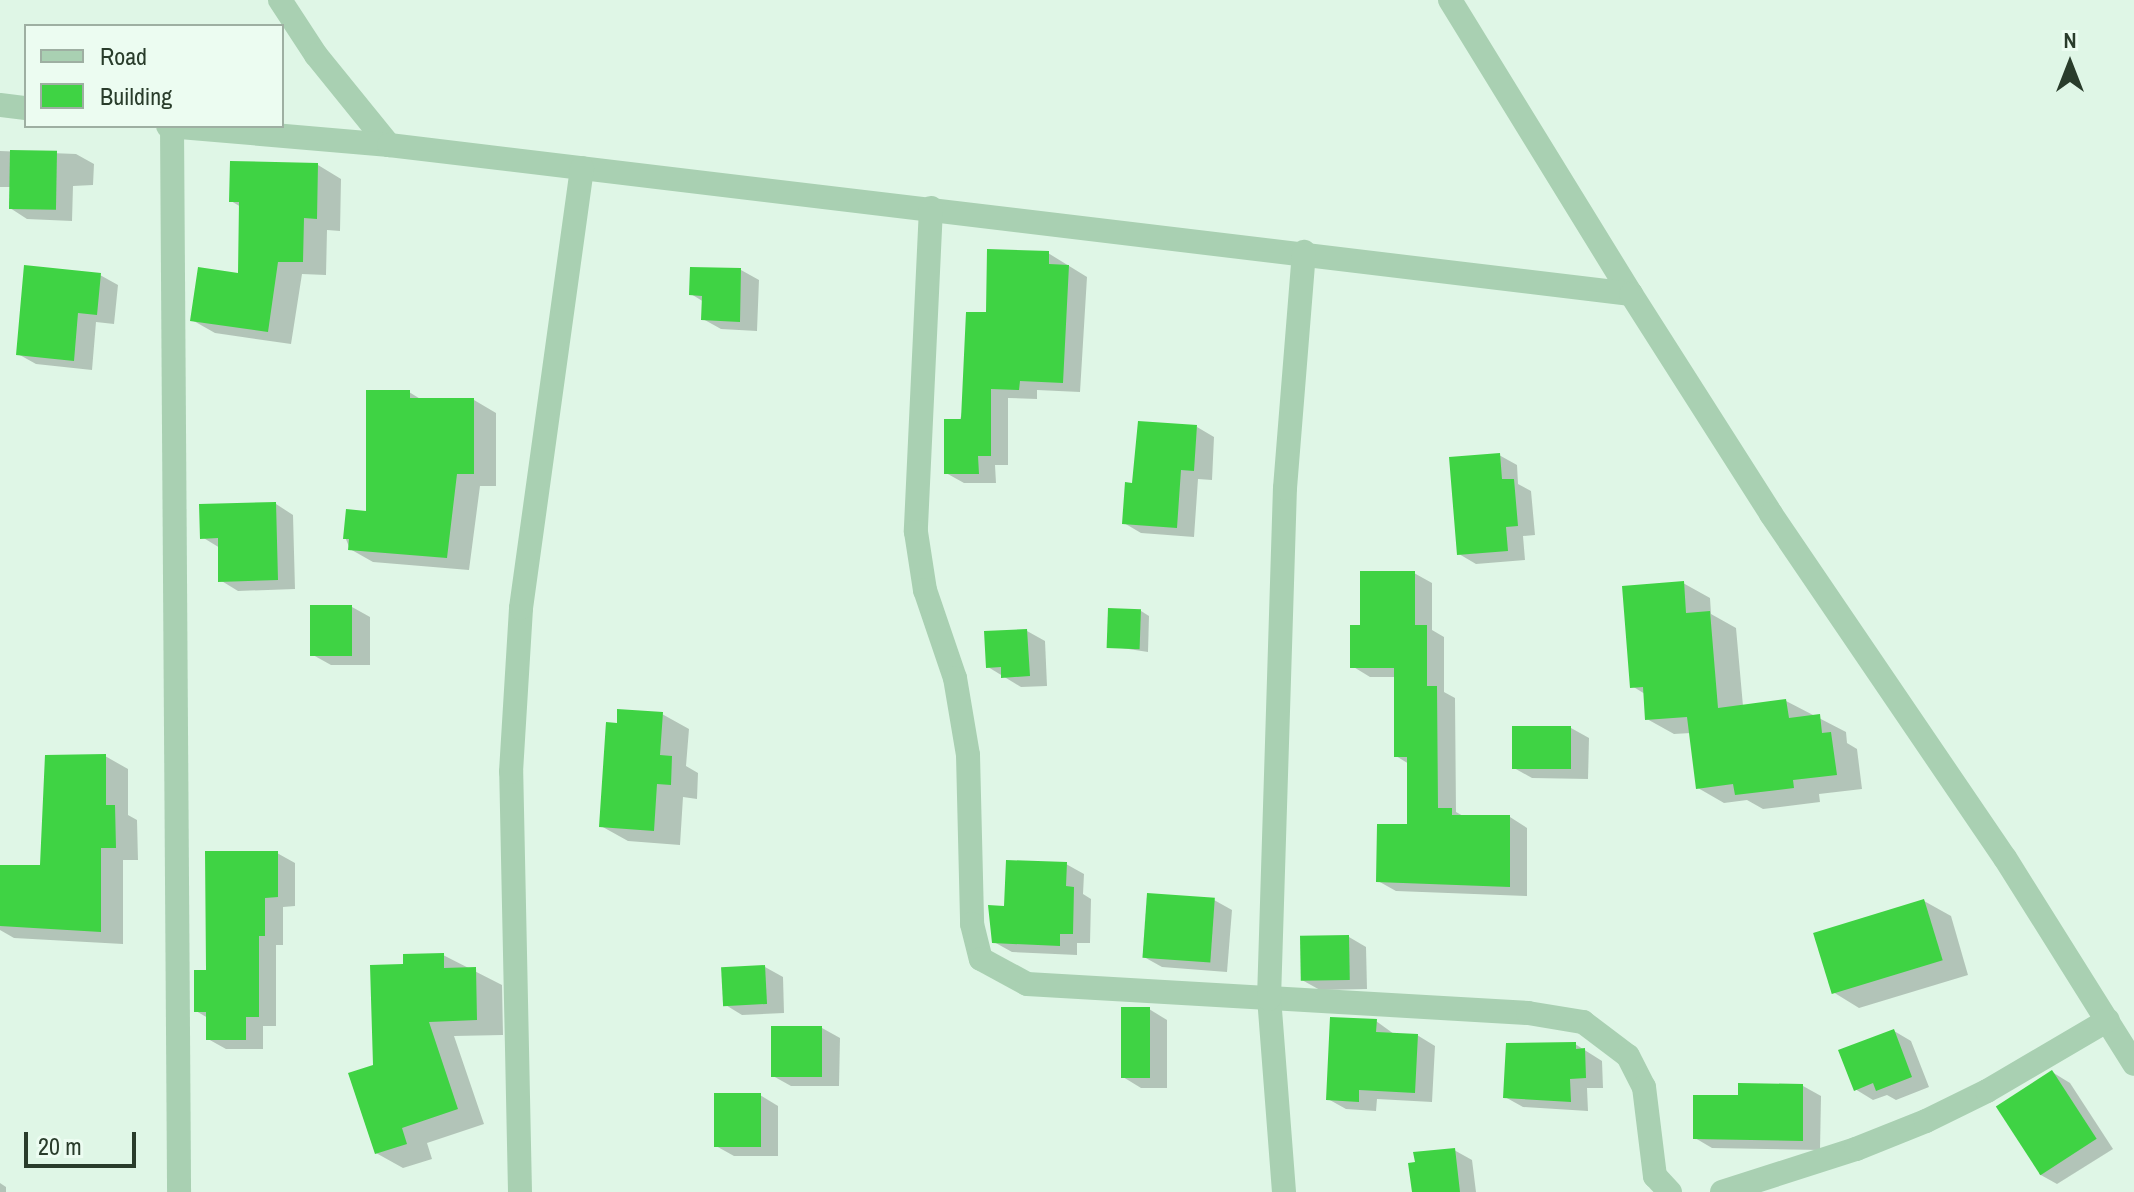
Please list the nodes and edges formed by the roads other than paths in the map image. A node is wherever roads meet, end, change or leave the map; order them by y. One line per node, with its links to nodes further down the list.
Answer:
1 (280, 0): 7 (street)
2 (1450, 0): 11 (street)
3 (0, 105): 4 (street)
4 (24, 108)
5 (170, 128): 15 (street)
6 (193, 128): 7 (street)
7 (389, 145): 8 (street)
8 (582, 168): 9 (street); 16 (street)
9 (931, 208): 10 (street); 12 (street)
10 (1304, 252): 11 (street); 12 (street)
11 (1631, 294): 13 (street)
12 (1269, 999): 17 (street); 18 (street)
13 (2108, 1020): 14 (street); 19 (street)
14 (2134, 1064)
15 (179, 1192)
16 (520, 1192)
17 (1284, 1192)
18 (1670, 1192)
19 (1722, 1192)

